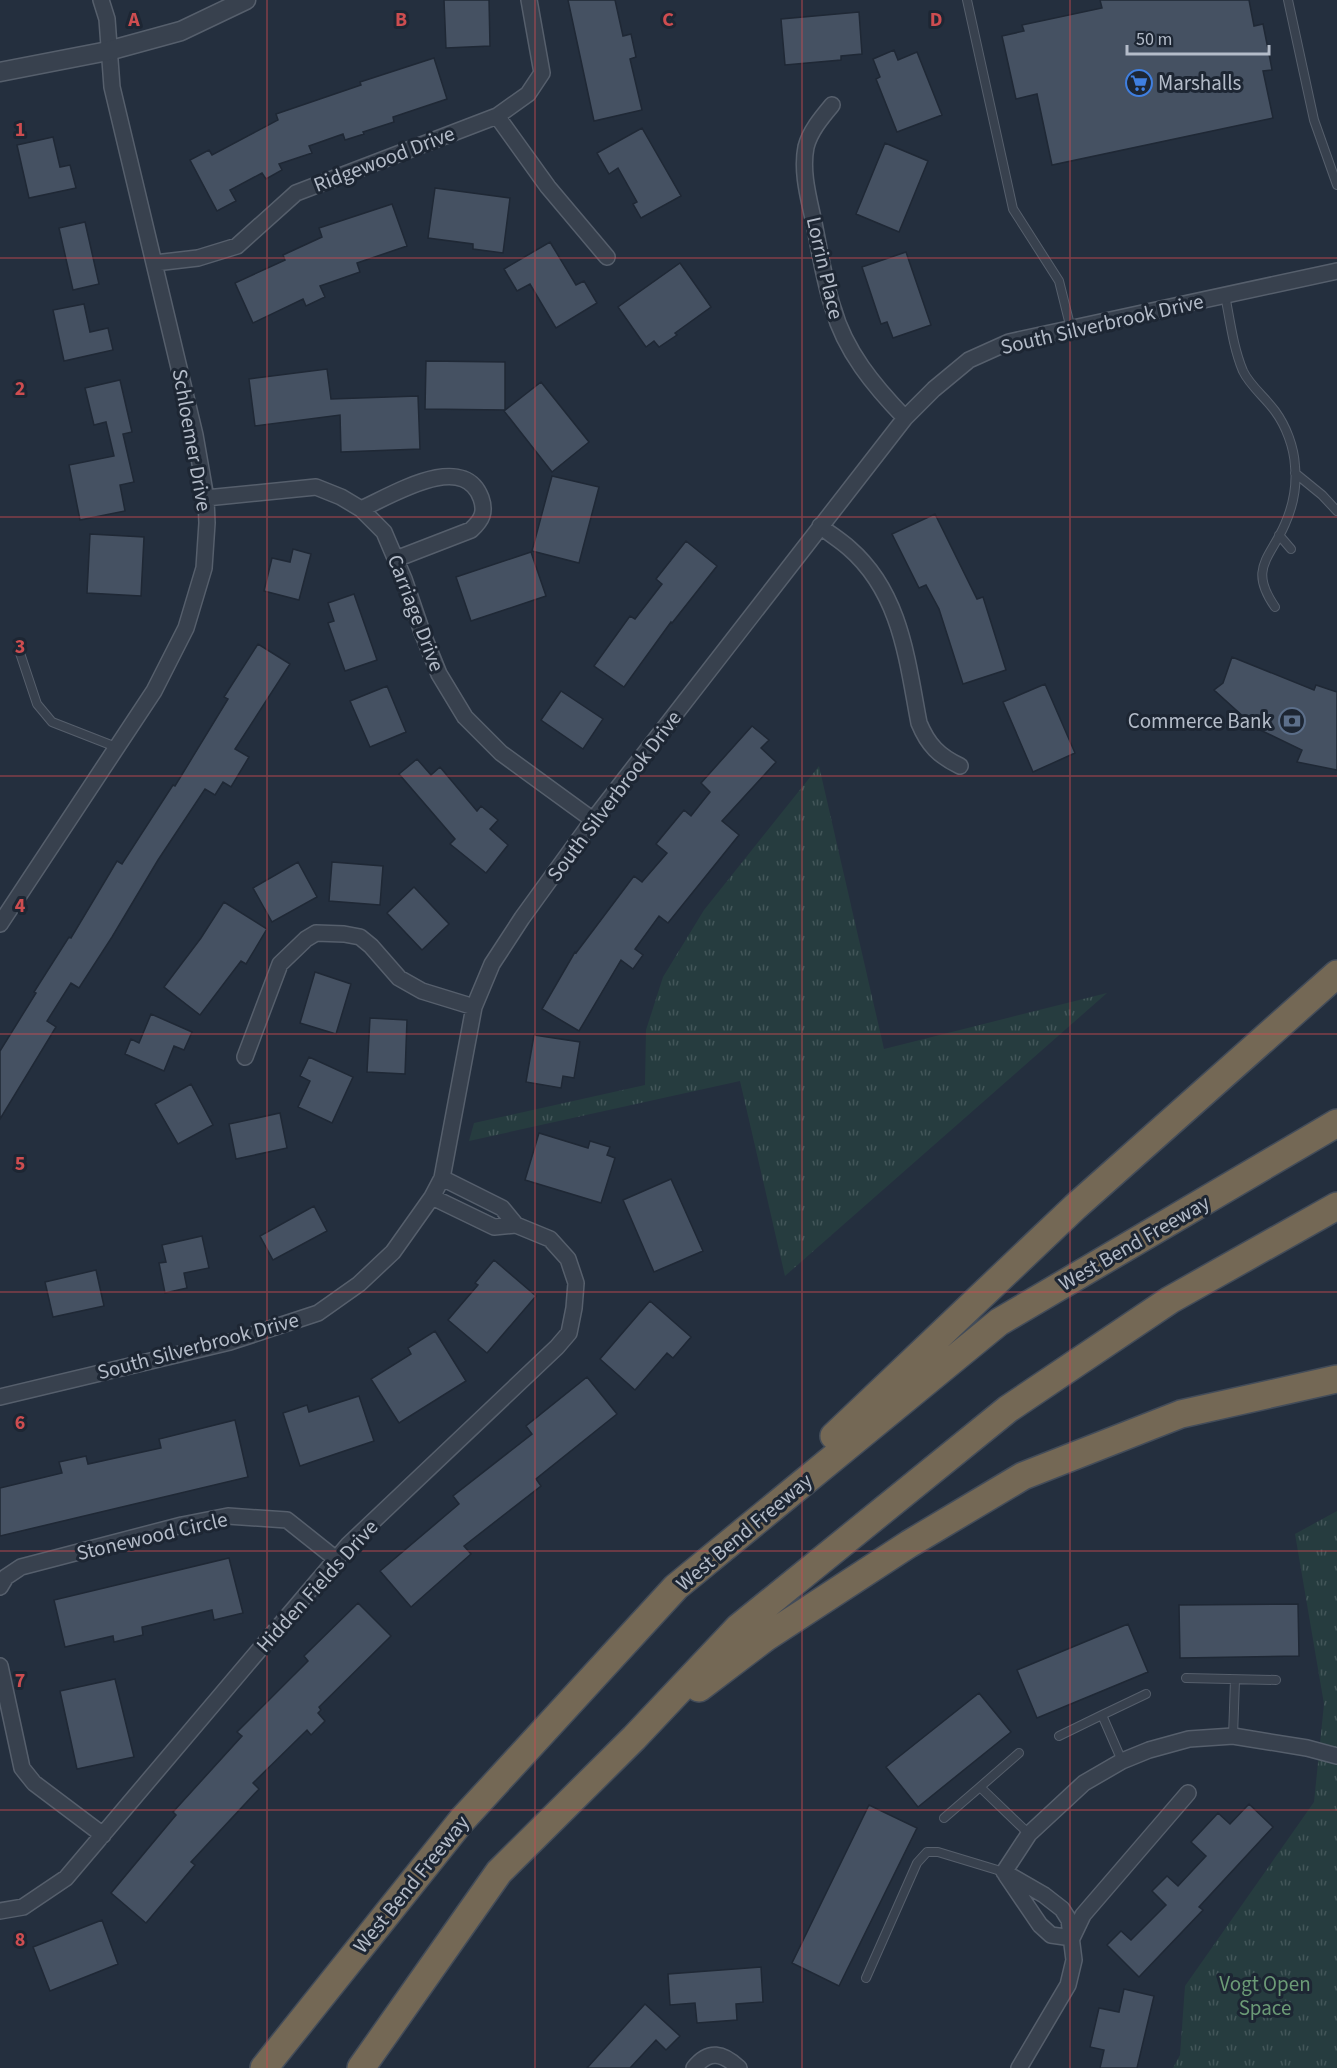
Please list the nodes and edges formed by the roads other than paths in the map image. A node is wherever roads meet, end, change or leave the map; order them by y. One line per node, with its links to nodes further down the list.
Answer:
1 (101, 0): 6 (street, Schloemer Drive)
2 (246, 0): 6 (street)
3 (529, 0): 9 (street, Ridgewood Drive)
4 (967, 0): 15 (lane)
5 (1288, 0): 10 (lane)
6 (108, 51): 7 (street); 12 (street, Schloemer Drive)
7 (0, 72)
8 (832, 105): 16 (street, Lorrin Place)
9 (497, 116): 11 (street); 12 (street, Ridgewood Drive)
10 (1337, 185)
11 (607, 258)
12 (155, 263): 18 (street, Schloemer Drive)
13 (1337, 271): 14 (street, South Silverbrook Drive)
14 (1225, 295): 15 (street, South Silverbrook Drive); 17 (lane)
15 (1071, 329): 16 (street, South Silverbrook Drive)
16 (905, 418): 21 (street, South Silverbrook Drive)
17 (1295, 472): 20 (lane); 22 (lane)
18 (206, 498): 19 (street, Carriage Drive); 27 (street, Schloemer Drive)
19 (361, 509): 24 (street, Carriage Drive); 24 (street)
20 (1337, 512)
21 (820, 526): 28 (street); 29 (street, South Silverbrook Drive)
22 (1279, 535): 23 (lane); 25 (lane)
23 (1291, 549)
24 (396, 559): 29 (street, Carriage Drive)
25 (1275, 607)
26 (19, 650): 27 (lane)
27 (116, 747): 30 (street, Schloemer Drive)
28 (960, 766)
29 (593, 820): 32 (street, South Silverbrook Drive)
30 (0, 924)
31 (1337, 974): 43 (highway)
32 (474, 1007): 33 (street); 35 (street, South Silverbrook Drive)
33 (245, 1057)
34 (1337, 1123): 43 (highway, West Bend Freeway)
35 (442, 1178): 36 (street, South Silverbrook Drive); 38 (street, Hidden Fields Drive)
36 (432, 1197): 38 (street, Hidden Fields Drive); 40 (street, South Silverbrook Drive)
37 (1337, 1206): 52 (highway)
38 (516, 1225): 41 (street, Hidden Fields Drive)
39 (1337, 1379): 52 (highway)
40 (0, 1397)
41 (336, 1559): 42 (street, Stonewood Circle); 60 (street, Hidden Fields Drive)
42 (0, 1587)
43 (676, 1587): 65 (highway, West Bend Freeway)
44 (0, 1666): 60 (street)
45 (1186, 1678): 46 (lane)
46 (1235, 1680): 47 (lane); 51 (lane)
47 (1276, 1680)
48 (1146, 1694): 49 (lane)
49 (1102, 1715): 50 (lane); 55 (lane)
50 (1059, 1736)
51 (1233, 1736): 54 (street); 55 (street)
52 (634, 1738): 66 (highway)
53 (1019, 1753): 56 (lane)
54 (1337, 1756)
55 (1122, 1761): 59 (street)
56 (980, 1787): 58 (lane); 59 (lane)
57 (1188, 1793): 63 (street)
58 (944, 1818)
59 (1029, 1834): 61 (street)
60 (103, 1836): 62 (street, Hidden Fields Drive)
61 (1004, 1872): 63 (street); 63 (street); 64 (lane)
62 (0, 1911)
63 (1071, 1938): 69 (street)
64 (866, 1978)
65 (264, 2068)
66 (361, 2068)
67 (694, 2068): 68 (street)
68 (739, 2068)
69 (1019, 2068)

